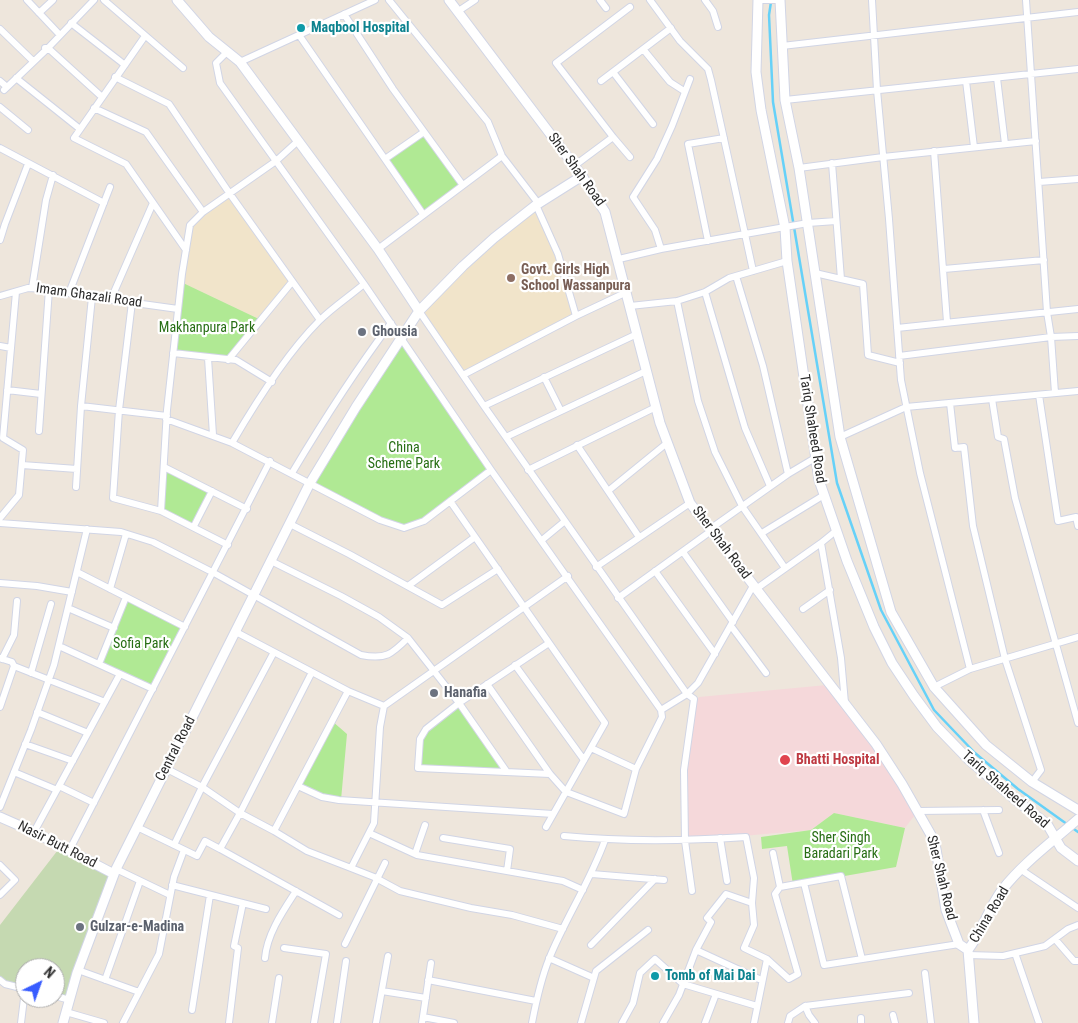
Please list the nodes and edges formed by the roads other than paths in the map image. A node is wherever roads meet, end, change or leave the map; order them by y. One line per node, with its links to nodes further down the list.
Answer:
1 (27, 0): 22 (street)
2 (53, 0): 22 (street)
3 (94, 0): 25 (street)
4 (104, 0): 32 (street)
5 (177, 0): 36 (main road)
6 (375, 0): 23 (street)
7 (389, 0): 69 (street)
8 (449, 0): 20 (main road, Sher Shah Road)
9 (474, 0): 20 (street)
10 (600, 0): 19 (street)
11 (650, 0): 27 (street)
12 (705, 0): 26 (street)
13 (758, 0): 14 (street); 92 (main road, Tariq Shaheed Road)
14 (764, 0): 15 (street)
15 (778, 0): 33 (main road, Tariq Shaheed Road)
16 (872, 0): 31 (street)
17 (1026, 0): 24 (street)
18 (630, 7): 61 (street)
19 (606, 8)
20 (457, 12): 76 (main road, Sher Shah Road)
21 (1078, 12): 24 (street)
22 (39, 13): 29 (street)
23 (344, 14): 30 (street); 60 (street)
24 (1027, 17): 31 (street); 43 (street)
25 (71, 23): 29 (street); 39 (street)
26 (718, 27)
27 (671, 28): 35 (street); 62 (street)
28 (0, 29): 37 (street)
29 (59, 34): 34 (street)
30 (299, 35): 38 (street); 72 (street)
31 (874, 35): 33 (street); 51 (street)
32 (146, 36): 39 (street); 40 (street)
33 (782, 46): 54 (main road, Tariq Shaheed Road)
34 (46, 48): 37 (street); 53 (street)
35 (643, 49): 42 (street); 52 (street)
36 (227, 52): 38 (main road); 73 (street)
37 (32, 61): 44 (street)
38 (240, 62): 63 (main road)
39 (125, 65): 45 (street)
40 (183, 68)
41 (1078, 69): 43 (street)
42 (613, 72): 49 (street); 57 (street)
43 (1032, 74): 46 (street); 64 (street)
44 (16, 78): 48 (street); 58 (street)
45 (116, 78): 53 (street); 84 (street)
46 (997, 78): 50 (street); 65 (street)
47 (690, 80): 52 (street)
48 (0, 81)
49 (601, 81)
50 (966, 81): 51 (street); 66 (street)
51 (877, 90): 54 (street); 71 (street)
52 (684, 91): 97 (street)
53 (102, 97): 56 (street)
54 (785, 100): 77 (main road, Tariq Shaheed Road)
55 (0, 106): 59 (street)
56 (94, 108): 58 (street); 88 (street)
57 (653, 124)
58 (80, 129): 85 (street)
59 (28, 130)
60 (424, 132): 72 (street); 82 (street)
61 (613, 137): 70 (street); 76 (street)
62 (724, 138): 93 (street); 95 (street)
63 (298, 141): 73 (street); 96 (main road)
64 (1036, 141): 65 (street); 81 (street)
65 (1005, 144): 66 (street)
66 (974, 147): 68 (street)
67 (0, 150): 75 (street)
68 (934, 151): 71 (street); 102 (street)
69 (502, 156): 82 (street); 87 (street)
70 (630, 157)
71 (883, 157): 74 (street); 129 (street)
72 (385, 159): 89 (street)
73 (276, 161): 84 (street); 108 (street)
74 (832, 163): 77 (street); 90 (street)
75 (28, 164): 78 (street); 94 (street)
76 (574, 166): 79 (main road, Sher Shah Road)
77 (799, 168): 91 (main road, Tariq Shaheed Road)
78 (53, 175): 86 (street); 109 (street)
79 (582, 176): 87 (main road, Central Road); 99 (main road, Sher Shah Road)
80 (1078, 179): 81 (street)
81 (1039, 182): 100 (street)
82 (462, 184): 89 (street)
83 (110, 187): 86 (street)
84 (230, 194): 88 (street); 107 (street)
85 (153, 202): 98 (street); 117 (street)
86 (104, 203): 112 (street)
87 (537, 204): 123 (main road, Central Road); 125 (street)
88 (203, 212): 98 (street)
89 (424, 214): 96 (street)
90 (836, 221): 91 (street); 106 (street)
91 (806, 223): 92 (street); 104 (main road, Tariq Shaheed Road)
92 (786, 227): 93 (street); 101 (main road, Tariq Shaheed Road)
93 (745, 234): 95 (street); 103 (street)
94 (0, 240)
95 (708, 241): 97 (street)
96 (378, 249): 123 (main road)
97 (661, 249): 99 (street)
98 (186, 250): 121 (street)
99 (619, 259): 113 (main road, Sher Shah Road)
100 (1044, 260): 102 (street); 124 (street)
101 (787, 261): 103 (street); 167 (main road, Tariq Shaheed Road)
102 (944, 269): 127 (street)
103 (753, 271): 105 (street)
104 (816, 273): 106 (street); 163 (main road, Tariq Shaheed Road)
105 (736, 276): 114 (street); 175 (street)
106 (841, 279): 139 (street)
107 (292, 282): 126 (street); 138 (street)
108 (364, 284): 126 (street); 128 (street)
109 (32, 288): 110 (street, Imam Ghazali Road); 111 (street, Imam Ghazali Road)
110 (49, 289): 112 (street, Imam Ghazali Road); 147 (street)
111 (16, 292): 115 (street, Imam Ghazali Road); 135 (street)
112 (69, 292): 116 (street, Imam Ghazali Road)
113 (627, 292): 120 (main road, Sher Shah Road); 125 (street)
114 (705, 292): 118 (street); 177 (street)
115 (0, 296)
116 (92, 297): 117 (street, Imam Ghazali Road); 152 (street)
117 (111, 299): 119 (street, Imam Ghazali Road)
118 (678, 301): 120 (street); 184 (street)
119 (132, 302): 121 (street, Imam Ghazali Road); 156 (street)
120 (630, 306): 130 (main road, Sher Shah Road)
121 (178, 309): 136 (street)
122 (1078, 309): 124 (street)
123 (419, 311): 133 (main road, Central Road); 141 (street)
124 (1047, 312): 127 (street); 132 (street)
125 (576, 316): 141 (street)
126 (320, 320): 143 (street)
127 (948, 322): 129 (street)
128 (391, 323): 133 (street); 174 (street)
129 (897, 328): 139 (street)
130 (637, 334): 140 (main road, Sher Shah Road); 142 (street)
131 (1078, 336): 132 (street)
132 (1051, 337): 139 (street); 146 (street)
133 (402, 338): 172 (street); 176 (main road, Central Road)
134 (0, 346): 135 (street)
135 (11, 348): 144 (street)
136 (173, 353): 137 (street); 159 (street)
137 (208, 358): 138 (street); 161 (street)
138 (228, 360): 143 (street)
139 (899, 360): 155 (street)
140 (646, 371): 154 (main road, Sher Shah Road); 157 (street)
141 (463, 376): 153 (street)
142 (544, 377): 153 (street); 157 (street)
143 (272, 382): 164 (street)
144 (5, 388): 147 (street); 151 (street)
145 (1078, 391): 146 (street)
146 (1055, 393): 148 (street)
147 (41, 394): 160 (street)
148 (1038, 394): 149 (street); 192 (street)
149 (992, 399): 150 (street); 233 (street)
150 (950, 403): 155 (street); 238 (street)
151 (6, 406): 158 (street); 169 (street)
152 (81, 406): 156 (street); 171 (street)
153 (484, 406): 162 (street)
154 (656, 407): 165 (main road, Sher Shah Road); 166 (street)
155 (906, 407): 163 (street); 242 (street)
156 (118, 410): 159 (street); 186 (street)
157 (561, 411): 162 (street)
158 (0, 413)
159 (166, 418): 161 (street); 170 (street)
160 (39, 431)
161 (213, 435): 164 (street)
162 (506, 437): 173 (street)
163 (840, 437): 250 (main road, Tariq Shaheed Road)
164 (232, 443): 168 (street)
165 (667, 443): 180 (street); 183 (main road, Sher Shah Road)
166 (577, 445): 173 (street); 180 (street)
167 (815, 458): 175 (street); 181 (main road, Tariq Shaheed Road)
168 (270, 461): 174 (street); 185 (street)
169 (22, 465): 171 (street); 187 (street)
170 (164, 468): 179 (street); 186 (street)
171 (77, 469): 178 (street)
172 (491, 470): 182 (street); 200 (street)
173 (528, 470): 188 (street)
174 (292, 473): 176 (street)
175 (788, 474): 177 (street)
176 (310, 483): 182 (street); 190 (main road, Central Road)
177 (770, 486): 184 (street)
178 (76, 487)
179 (212, 491): 185 (street); 191 (street)
180 (608, 491): 199 (street)
181 (824, 495): 195 (main road, Tariq Shaheed Road); 196 (street)
182 (450, 501): 198 (street)
183 (690, 504): 194 (main road, Sher Shah Road); 199 (street)
184 (742, 506): 194 (street); 196 (street)
185 (247, 509): 202 (street)
186 (161, 511): 191 (street)
187 (0, 518)
188 (565, 521): 200 (street); 205 (street)
189 (0, 523): 193 (street)
190 (290, 524): 204 (main road, Central Road); 213 (street)
191 (194, 526): 202 (street)
192 (1078, 526)
193 (87, 530): 197 (street); 209 (street)
194 (710, 530): 203 (street); 214 (main road, Sher Shah Road)
195 (837, 530): 201 (street); 298 (main road, Tariq Shaheed Road)
196 (762, 533): 206 (street)
197 (126, 534): 210 (street); 215 (street)
198 (476, 537): 207 (street); 213 (street)
199 (639, 538): 205 (street)
200 (542, 540): 211 (street)
201 (821, 543): 206 (street); 216 (street)
202 (228, 545): 210 (street)
203 (683, 552): 208 (street); 226 (street)
204 (271, 561): 218 (main road, Central Road); 231 (street)
205 (596, 567): 220 (street)
206 (784, 568): 214 (street)
207 (498, 569): 213 (street); 223 (street)
208 (656, 571): 220 (street); 236 (street)
209 (77, 572): 215 (street); 217 (street)
210 (214, 573): 218 (street); 227 (street)
211 (568, 576): 223 (street); 260 (street)
212 (0, 583): 217 (street)
213 (408, 586)
214 (755, 588): 226 (street); 257 (main road, Sher Shah Road)
215 (110, 589): 219 (street)
216 (830, 590): 225 (street); 257 (street)
217 (72, 592): 224 (street)
218 (254, 595): 229 (main road, Central Road); 231 (street)
219 (126, 597): 227 (street); 228 (street)
220 (618, 598): 254 (street)
221 (17, 601): 237 (street)
222 (52, 604): 245 (street)
223 (524, 607): 232 (street); 243 (street)
224 (68, 608): 228 (street); 234 (street)
225 (803, 609)
226 (732, 624): 236 (street); 246 (street)
227 (185, 627): 251 (street)
228 (114, 628): 239 (street)
229 (236, 632): 235 (street); 268 (main road, Central Road)
230 (1078, 636): 233 (street)
231 (408, 638): 243 (street)
232 (549, 643): 240 (street); 265 (street)
233 (1055, 643): 238 (street); 262 (street)
234 (59, 646): 239 (street); 248 (street)
235 (274, 652): 244 (street); 274 (street)
236 (715, 654): 254 (street)
237 (1, 658): 241 (street)
238 (1005, 659): 242 (street); 273 (street)
239 (99, 664): 247 (street)
240 (516, 665): 249 (street); 266 (street)
241 (14, 666): 245 (street); 252 (street)
242 (970, 669): 250 (street)
243 (434, 671): 256 (street); 258 (street)
244 (312, 672): 253 (street); 285 (street)
245 (30, 673): 248 (street)
246 (766, 673)
247 (120, 674): 251 (street); 255 (street)
248 (48, 680): 255 (street); 261 (street)
249 (487, 684): 256 (street); 272 (street)
250 (934, 687): 273 (main road, Tariq Shaheed Road)
251 (153, 689): 278 (street)
252 (3, 691): 259 (street)
253 (348, 691): 258 (street); 275 (street)
254 (687, 694): 260 (street); 300 (street)
255 (105, 702): 263 (street)
256 (459, 703): 271 (street); 271 (street)
257 (845, 704): 284 (main road, Sher Shah Road)
258 (384, 706): 279 (street)
259 (0, 707)
260 (661, 710): 269 (street)
261 (37, 712): 263 (street); 264 (street)
262 (1078, 724)
263 (88, 733): 267 (street)
264 (25, 744): 267 (street); 270 (street)
265 (591, 748): 266 (street); 269 (street)
266 (584, 760): 277 (street)
267 (73, 761): 276 (street)
268 (166, 769): 274 (street); 290 (main road, Central Road)
269 (636, 769): 277 (street)
270 (14, 772): 276 (street); 280 (street)
271 (507, 772): 272 (street)
272 (550, 774): 277 (street)
273 (1032, 782): 283 (main road, Tariq Shaheed Road)
274 (202, 786): 285 (street); 301 (street)
275 (298, 786): 279 (street); 292 (street)
276 (58, 788): 278 (street); 293 (street)
277 (567, 793): 286 (street)
278 (94, 803): 303 (street)
279 (375, 803): 286 (street); 294 (street)
280 (0, 807)
281 (983, 810): 282 (street); 284 (street); 306 (street)
282 (999, 810)
283 (1078, 810)
284 (918, 811): 340 (main road, Sher Shah Road)
285 (240, 813): 292 (street); 302 (street)
286 (553, 814): 291 (street)
287 (0, 817): 293 (main road, Nasir Butt Road)
288 (1078, 819): 298 (main road, China Road)
289 (426, 825): 307 (street)
290 (137, 827): 301 (street); 314 (main road, Central Road)
291 (546, 827)
292 (274, 831): 311 (street)
293 (34, 832): 303 (main road, Nasir Butt Road)
294 (369, 833): 307 (street); 311 (street)
295 (564, 836): 299 (street)
296 (443, 838): 313 (street)
297 (720, 838): 300 (street); 320 (street); 331 (street)
298 (1056, 839): 308 (main road, Tariq Shaheed Road); 312 (main road, China Road)
299 (605, 840): 300 (street); 315 (street)
300 (685, 841): 326 (street)
301 (174, 845): 304 (street)
302 (220, 849): 304 (street); 325 (street)
303 (69, 850): 314 (main road, Nasir Butt Road)
304 (184, 850): 322 (street)
305 (773, 853): 323 (street)
306 (999, 853)
307 (414, 854): 313 (street)
308 (1078, 861)
309 (385, 863): 316 (street)
310 (0, 865): 327 (street)
311 (351, 868): 316 (street)
312 (1020, 869): 332 (street); 344 (main road, China Road)
313 (507, 871): 324 (street)
314 (115, 872): 319 (street); 354 (main road, Central Road)
315 (592, 874): 317 (street); 324 (street)
316 (377, 878): 336 (street); 339 (street)
317 (655, 879): 318 (street); 341 (street)
318 (664, 880)
319 (140, 881): 328 (street); 360 (street)
320 (727, 881)
321 (804, 883): 323 (street); 350 (street); 350 (street)
322 (172, 885): 328 (street); 329 (street)
323 (780, 887): 349 (street)
324 (583, 890): 336 (street)
325 (296, 891): 334 (street); 347 (street)
326 (692, 891)
327 (0, 895)
328 (170, 895): 365 (street)
329 (210, 895): 330 (street); 375 (street)
330 (243, 903): 333 (street); 383 (street)
331 (752, 903): 343 (street); 349 (street)
332 (1078, 908)
333 (266, 909)
334 (338, 915)
335 (1078, 925): 338 (street)
336 (563, 929): 348 (street)
337 (648, 930): 357 (street)
338 (1055, 939): 345 (street); 352 (street)
339 (345, 944)
340 (959, 944): 344 (main road); 350 (street)
341 (591, 945)
342 (284, 948): 385 (street)
343 (696, 950): 358 (street); 362 (street)
344 (968, 953): 345 (street); 399 (main road)
345 (1015, 953): 400 (street)
346 (388, 956): 364 (street)
347 (265, 958)
348 (549, 958): 357 (street); 371 (street)
349 (767, 959): 372 (street)
350 (862, 959)
351 (346, 961): 386 (street)
352 (1078, 961)
353 (431, 963): 361 (street)
354 (78, 970): 360 (street); 370 (main road, Central Road)
355 (925, 973): 398 (street)
356 (279, 978): 384 (street)
357 (594, 978): 390 (street)
358 (759, 979)
359 (0, 980): 363 (street)
360 (105, 980): 365 (street)
361 (428, 980): 368 (street); 371 (street)
362 (683, 984): 367 (street); 391 (street); 392 (street)
363 (15, 986)
364 (382, 991): 368 (street); 387 (street)
365 (139, 992): 382 (street)
366 (909, 993): 373 (street)
367 (716, 994): 372 (street); 393 (street)
368 (426, 998): 378 (street)
369 (65, 999): 370 (street)
370 (70, 1000): 376 (main road, Central Road)
371 (536, 1001): 389 (street)
372 (757, 1006): 394 (street)
373 (805, 1006): 395 (street); 396 (street)
374 (23, 1008): 379 (street)
375 (192, 1010)
376 (66, 1012): 380 (main road, Central Road); 381 (street)
377 (893, 1015): 397 (street)
378 (422, 1020): 388 (street)
379 (21, 1023)
380 (63, 1023)
381 (104, 1023)
382 (123, 1023)
383 (229, 1023)
384 (272, 1023)
385 (314, 1023)
386 (337, 1023)
387 (376, 1023)
388 (454, 1023)
389 (532, 1023)
390 (581, 1023)
391 (622, 1023)
392 (663, 1023)
393 (705, 1023)
394 (754, 1023)
395 (788, 1023)
396 (815, 1023)
397 (895, 1023)
398 (931, 1023)
399 (974, 1023)
400 (1039, 1023)

